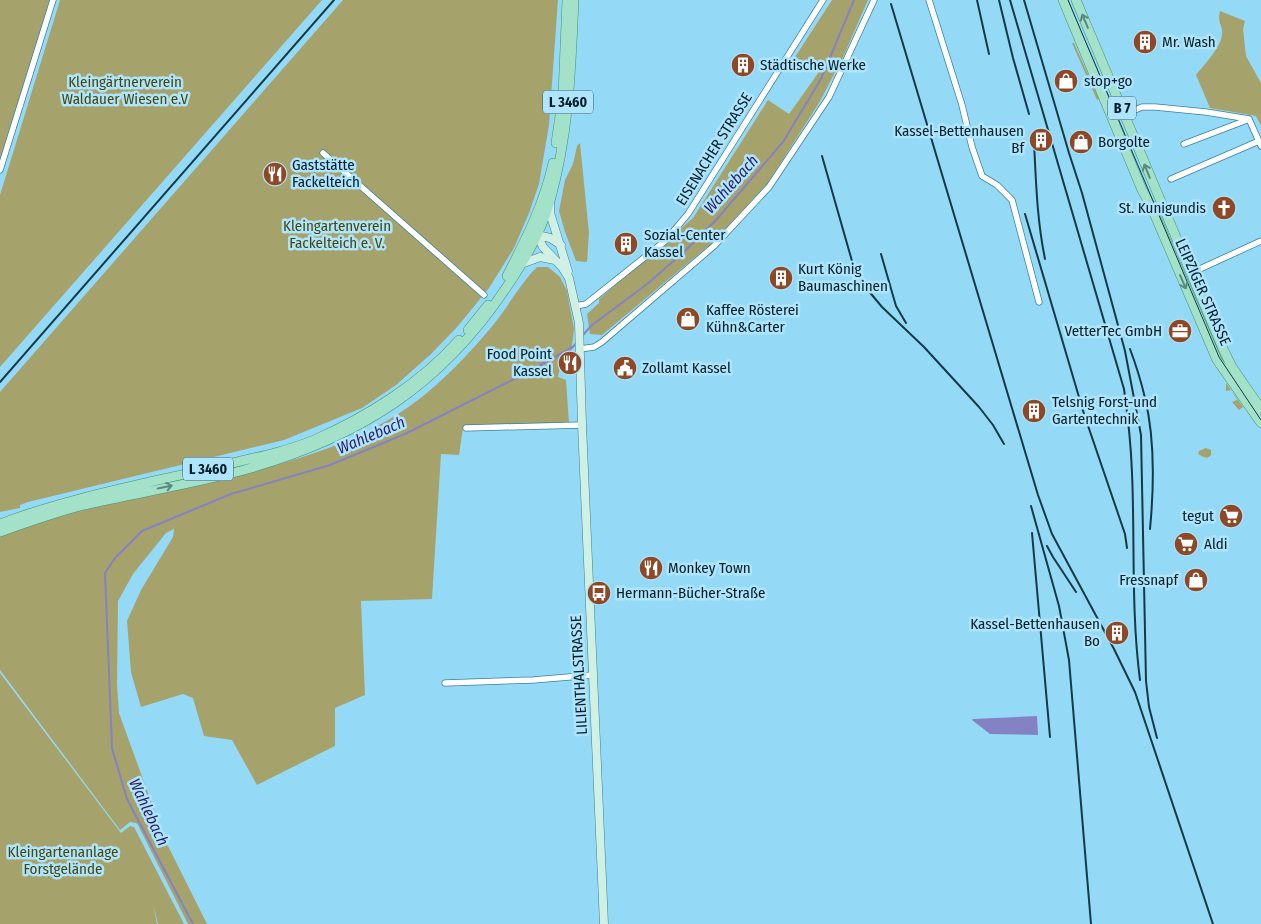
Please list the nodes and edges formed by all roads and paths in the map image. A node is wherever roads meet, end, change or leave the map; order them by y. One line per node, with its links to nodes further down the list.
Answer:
1 (53, 0): 14 (street)
2 (567, 0): 17 (main road, L 3460)
3 (574, 0): 16 (main road, L 3460)
4 (822, 0): 28 (street, EISENACHER STRASSE)
5 (874, 0): 29 (street)
6 (929, 0): 27 (street)
7 (1063, 0): 31 (main road, LEIPZIGER STRASSE / B 7, one-way to 31)
8 (1076, 0): 9 (main road, LEIPZIGER STRASSE / B 7, one-way to 8)
9 (1124, 114): 10 (street); 23 (main road, LEIPZIGER STRASSE / B 7, one-way to 9)
10 (1249, 119): 11 (street); 12 (street)
11 (1184, 144)
12 (1260, 144): 15 (street)
13 (323, 153): 26 (street)
14 (0, 170)
15 (1171, 179)
16 (550, 203): 18 (main road, L 3460); 20 (main road)
17 (534, 224): 18 (main road); 24 (main road, L 3460)
18 (536, 235): 20 (main road); 21 (main road, LILIENTHALSTRASSE); 22 (main road, L 3460); 24 (main road)
19 (1261, 241): 23 (street)
20 (560, 246): 25 (main road)
21 (555, 260): 22 (main road); 25 (main road, LILIENTHALSTRASSE)
22 (522, 264): 35 (main road, L 3460, one-way to 22)
23 (1191, 273): 30 (main road, LEIPZIGER STRASSE / B 7)
24 (507, 276): 34 (main road, L 3460)
25 (570, 278): 28 (main road, LILIENTHALSTRASSE)
26 (484, 295)
27 (1039, 302)
28 (576, 306): 29 (main road, LILIENTHALSTRASSE)
29 (580, 347): 32 (main road, LILIENTHALSTRASSE)
30 (1261, 410)
31 (1261, 423)
32 (582, 425): 33 (street); 36 (main road, LILIENTHALSTRASSE)
33 (466, 428)
34 (0, 524)
35 (0, 532)
36 (593, 674): 37 (street); 38 (main road, LILIENTHALSTRASSE)
37 (445, 683)
38 (604, 924)

